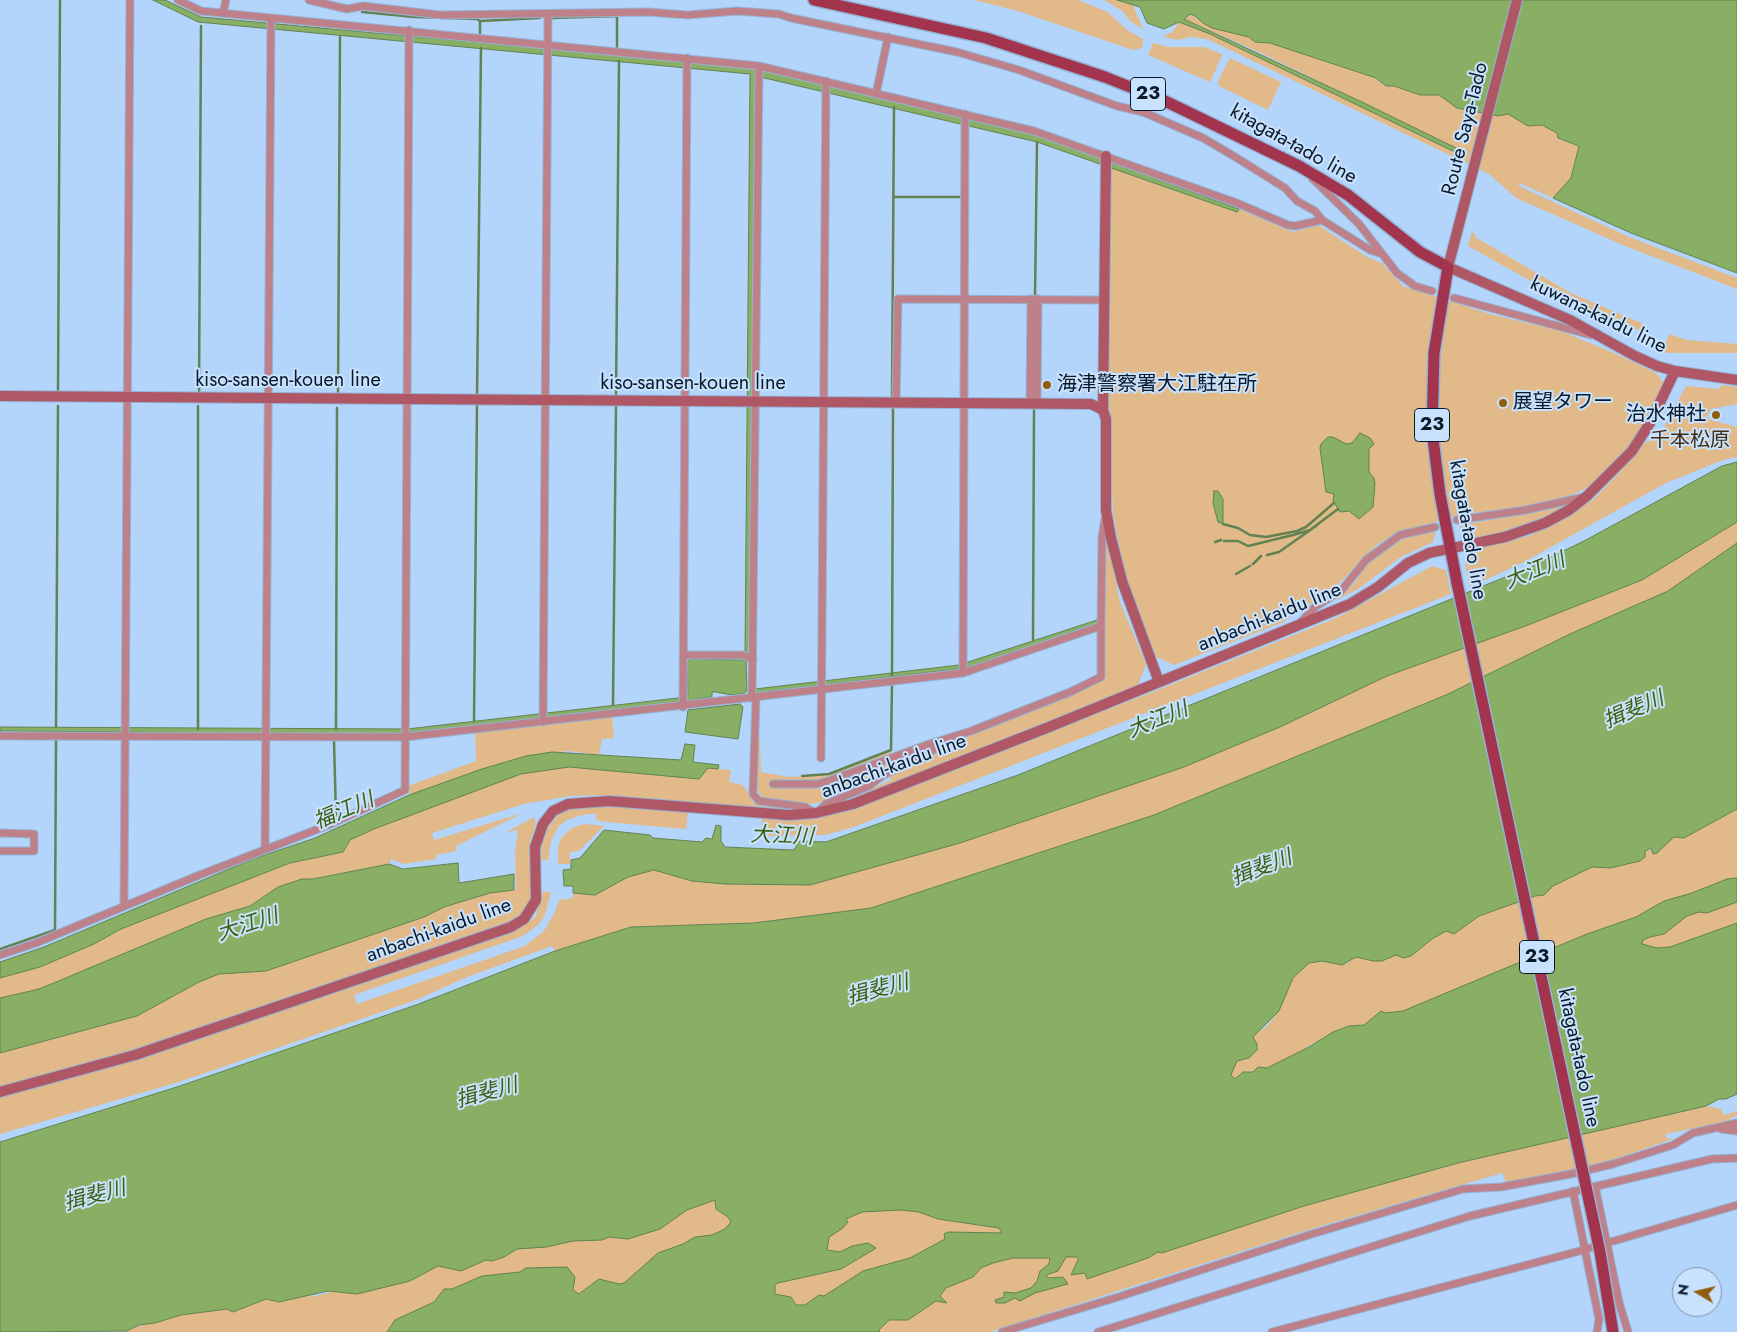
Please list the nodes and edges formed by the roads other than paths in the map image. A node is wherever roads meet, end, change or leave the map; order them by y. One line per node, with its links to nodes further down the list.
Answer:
1 (130, 0): 32 (street)
2 (178, 0): 7 (street)
3 (226, 0): 7 (street)
4 (309, 0): 8 (street)
5 (814, 0): 19 (main road, kitagata-tado line / 23)
6 (1516, 0): 22 (main road, Route Saya-Tado)
7 (222, 13): 9 (street)
8 (548, 14): 11 (street); 12 (street)
9 (271, 22): 10 (street); 33 (street)
10 (409, 32): 12 (street); 34 (street)
11 (888, 37): 16 (street); 20 (street)
12 (548, 46): 13 (street); 35 (street)
13 (687, 59): 14 (street); 36 (street)
14 (759, 67): 15 (street); 37 (street)
15 (826, 83): 16 (street); 38 (street)
16 (876, 94): 17 (street)
17 (965, 115): 18 (street); 25 (street)
18 (1107, 161): 20 (street); 27 (main road)
19 (1299, 166): 21 (street); 22 (main road, kitagata-tado line / 23)
20 (1322, 220): 21 (street)
21 (1382, 254): 23 (street)
22 (1448, 267): 28 (main road, kuwana-kaidu line); 47 (main road, kitagata-tado line / 23)
23 (1432, 291)
24 (1454, 298): 28 (street)
25 (964, 299): 26 (street); 39 (street); 40 (street)
26 (1034, 299): 27 (street); 41 (street)
27 (1105, 300): 42 (main road)
28 (1596, 336): 29 (main road, kuwana-kaidu line)
29 (1675, 371): 30 (main road, kuwana-kaidu line); 43 (main road, anbachi-kaidu line)
30 (1737, 380)
31 (0, 396): 32 (main road, kiso-sansen-kouen line)
32 (128, 397): 33 (main road, kiso-sansen-kouen line); 59 (street)
33 (268, 398): 34 (main road, kiso-sansen-kouen line); 60 (street)
34 (406, 399): 35 (main road, kiso-sansen-kouen line); 61 (street)
35 (546, 401): 36 (main road, kiso-sansen-kouen line); 57 (street)
36 (684, 401): 37 (main road, kiso-sansen-kouen line); 50 (street)
37 (751, 402): 38 (main road, kiso-sansen-kouen line); 51 (street)
38 (824, 402): 40 (main road, kiso-sansen-kouen line); 54 (street)
39 (964, 402): 40 (main road, kiso-sansen-kouen line); 41 (main road, kiso-sansen-kouen line); 52 (street)
40 (896, 403)
41 (1033, 403): 42 (main road, kiso-sansen-kouen line)
42 (1103, 410): 44 (main road)
43 (1587, 496): 45 (street); 47 (main road, anbachi-kaidu line)
44 (1106, 510): 48 (street); 53 (main road)
45 (1457, 520)
46 (1435, 526): 49 (street)
47 (1449, 548): 49 (main road, anbachi-kaidu line); 87 (main road, kitagata-tado line / 23, bridge)
48 (1101, 626): 52 (street); 58 (street)
49 (1296, 627): 53 (main road, anbachi-kaidu line)
50 (684, 655): 51 (street); 56 (street)
51 (748, 658): 55 (street)
52 (963, 668): 54 (street)
53 (1159, 682): 65 (main road, anbachi-kaidu line)
54 (822, 686): 55 (street); 63 (street)
55 (754, 697): 56 (street); 65 (street)
56 (683, 701): 57 (street)
57 (543, 718): 61 (street)
58 (972, 731): 64 (street); 65 (street)
59 (126, 732): 60 (street); 62 (street); 69 (street)
60 (266, 734): 61 (street); 67 (street)
61 (405, 734): 67 (street)
62 (0, 736)
63 (821, 758)
64 (773, 784)
65 (816, 813): 71 (main road, anbachi-kaidu line)
66 (0, 833): 68 (street)
67 (265, 849): 69 (street)
68 (0, 851)
69 (124, 906): 70 (street)
70 (0, 955)
71 (0, 1092)
72 (1737, 1123): 73 (street)
73 (1719, 1128): 74 (street); 83 (street)
74 (1737, 1131)
75 (1737, 1158): 76 (street)
76 (1595, 1186): 77 (street); 79 (street)
77 (1573, 1191): 80 (street); 84 (street)
78 (1737, 1205): 79 (street)
79 (1607, 1242): 80 (street); 81 (street)
80 (1584, 1250): 82 (street); 85 (street)
81 (1618, 1299): 82 (street); 88 (street)
82 (1596, 1304): 86 (street)
83 (1002, 1332)
84 (1098, 1332)
85 (1272, 1332)
86 (1597, 1332)
87 (1613, 1332)
88 (1628, 1332)

